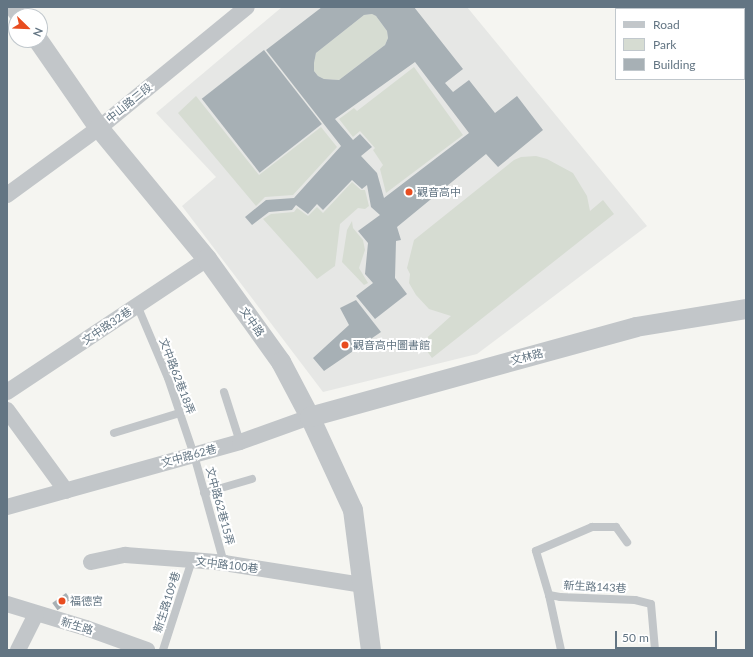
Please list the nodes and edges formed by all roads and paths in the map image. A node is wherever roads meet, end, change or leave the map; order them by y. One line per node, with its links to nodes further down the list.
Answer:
1 (247, 7): 3 (street, 中山路二段)
2 (44, 48): 3 (street, 文中路)
3 (99, 128): 4 (street, 中山路二段); 5 (street, 文中路)
4 (7, 195)
5 (207, 259): 6 (street, 文中路32巷); 12 (street, 文中路)
6 (137, 305): 8 (street, 文中路32巷); 11 (lane, 文中路62巷18弄)
7 (746, 309): 12 (street, 文林路)
8 (7, 392)
9 (224, 392): 14 (lane)
10 (7, 410): 17 (street)
11 (180, 413): 13 (lane); 15 (lane, 文中路62巷18弄)
12 (310, 417): 14 (street, 文中路62巷); 24 (street, 文中路)
13 (114, 433)
14 (240, 442): 15 (street, 文中路62巷)
15 (194, 455): 17 (street, 文中路62巷); 18 (lane, 文中路62巷15弄)
16 (252, 479): 18 (lane)
17 (66, 491): 19 (street, 文中路62巷)
18 (204, 493): 23 (lane, 文中路62巷15弄)
19 (7, 507)
20 (627, 542): 25 (lane)
21 (192, 560): 22 (street, 文中路100巷); 23 (street, 文中路100巷); 30 (lane, 新生路109巷)
22 (91, 562)
23 (224, 563): 24 (street, 文中路100巷)
24 (363, 585): 31 (street, 文中路)
25 (549, 595): 32 (lane, 新生路143巷); 33 (lane, 新生路143巷)
26 (7, 604): 27 (street, 新生路)
27 (36, 614): 28 (street); 29 (street, 新生路)
28 (18, 650)
29 (147, 650)
30 (163, 650)
31 (371, 650)
32 (561, 650)
33 (655, 650)

